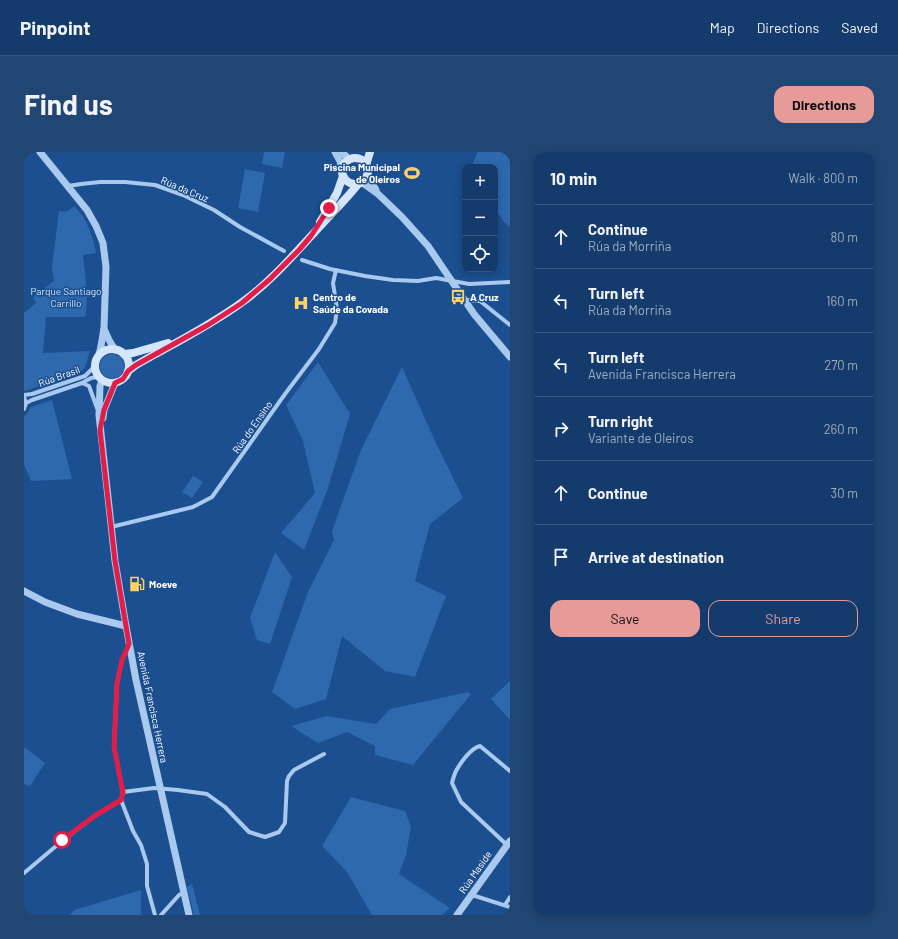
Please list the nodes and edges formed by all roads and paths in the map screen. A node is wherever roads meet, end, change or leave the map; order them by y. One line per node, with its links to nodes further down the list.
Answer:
1 (40, 152): 10 (street)
2 (335, 152): 8 (street)
3 (341, 152): 6 (street)
4 (356, 152): 6 (main road)
5 (370, 152): 7 (main road)
6 (349, 160): 7 (main road); 8 (main road)
7 (366, 169): 9 (main road); 11 (street)
8 (342, 173): 9 (main road); 12 (main road)
9 (360, 183): 11 (street); 12 (main road)
10 (68, 186): 13 (street, Rúa da Cruz); 20 (street)
11 (378, 194): 16 (street)
12 (311, 236): 21 (main road)
13 (284, 251)
14 (302, 260): 15 (street)
15 (336, 270): 16 (street); 36 (street, Rúa do Ensino)
16 (452, 281): 17 (street); 18 (street)
17 (510, 282)
18 (464, 300): 19 (street); 25 (street)
19 (510, 325)
20 (104, 328): 22 (street); 24 (street)
21 (178, 341): 23 (main road); 27 (main road)
22 (115, 350): 23 (main road); 24 (main road)
23 (124, 354): 27 (main road)
24 (99, 355): 26 (main road)
25 (510, 357)
26 (95, 364): 28 (main road); 31 (street, Rúa Brasil)
27 (128, 371): 30 (main road)
28 (100, 379): 29 (street, Rúa Brasil); 30 (main road); 34 (street, Avenida Francisca Herrera)
29 (82, 383): 32 (street, Rúa Brasil); 34 (street, Avenida Francisca Herrera)
30 (115, 383): 35 (street, Avenida Francisca Herrera)
31 (24, 396): 32 (street)
32 (26, 403): 33 (street)
33 (24, 409)
34 (99, 415): 35 (street, Avenida Francisca Herrera)
35 (100, 430): 36 (street, Avenida Francisca Herrera)
36 (111, 527): 38 (street, Avenida Francisca Herrera)
37 (24, 591): 38 (street)
38 (126, 626): 39 (street, Avenida Francisca Herrera)
39 (129, 644): 42 (street, Avenida Francisca Herrera); 43 (street)
40 (324, 754): 42 (street)
41 (510, 771): 45 (street)
42 (160, 788): 43 (street); 47 (street, Avenida Francisca Herrera)
43 (123, 792): 44 (street)
44 (121, 800): 46 (street); 52 (street)
45 (508, 843): 48 (street, Rúa Maside)
46 (24, 873)
47 (184, 893): 53 (street); 54 (street, Avenida Francisca Herrera)
48 (472, 895): 50 (street); 55 (street, Rúa Maside)
49 (510, 897): 50 (street)
50 (505, 905): 51 (street)
51 (510, 907)
52 (155, 915)
53 (161, 915)
54 (189, 915)
55 (456, 915)

